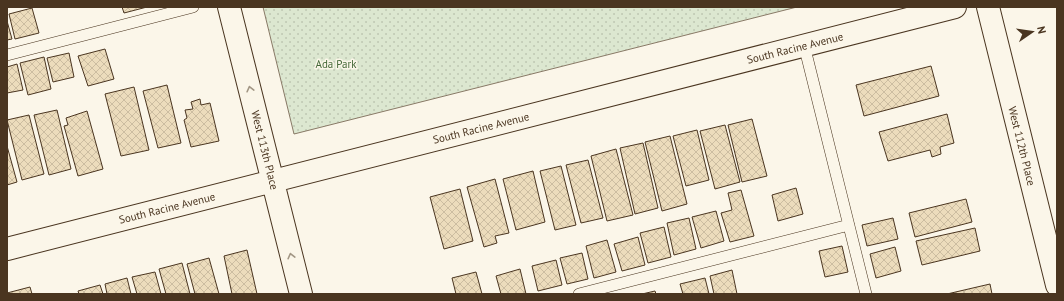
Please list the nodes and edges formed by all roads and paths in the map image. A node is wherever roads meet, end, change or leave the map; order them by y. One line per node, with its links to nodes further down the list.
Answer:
1 (192, 7): 6 (lane)
2 (229, 7): 7 (street, West 113th Place, one-way to 2)
3 (955, 7): 5 (street, South Racine Avenue)
4 (988, 7): 10 (street, West 112th Place)
5 (804, 45): 7 (street, South Racine Avenue); 8 (lane)
6 (7, 54)
7 (273, 182): 9 (street, South Racine Avenue); 11 (street, West 113th Place, one-way to 7)
8 (849, 225): 12 (lane); 13 (lane)
9 (7, 250)
10 (1057, 284)
11 (301, 294)
12 (579, 294)
13 (866, 294)

